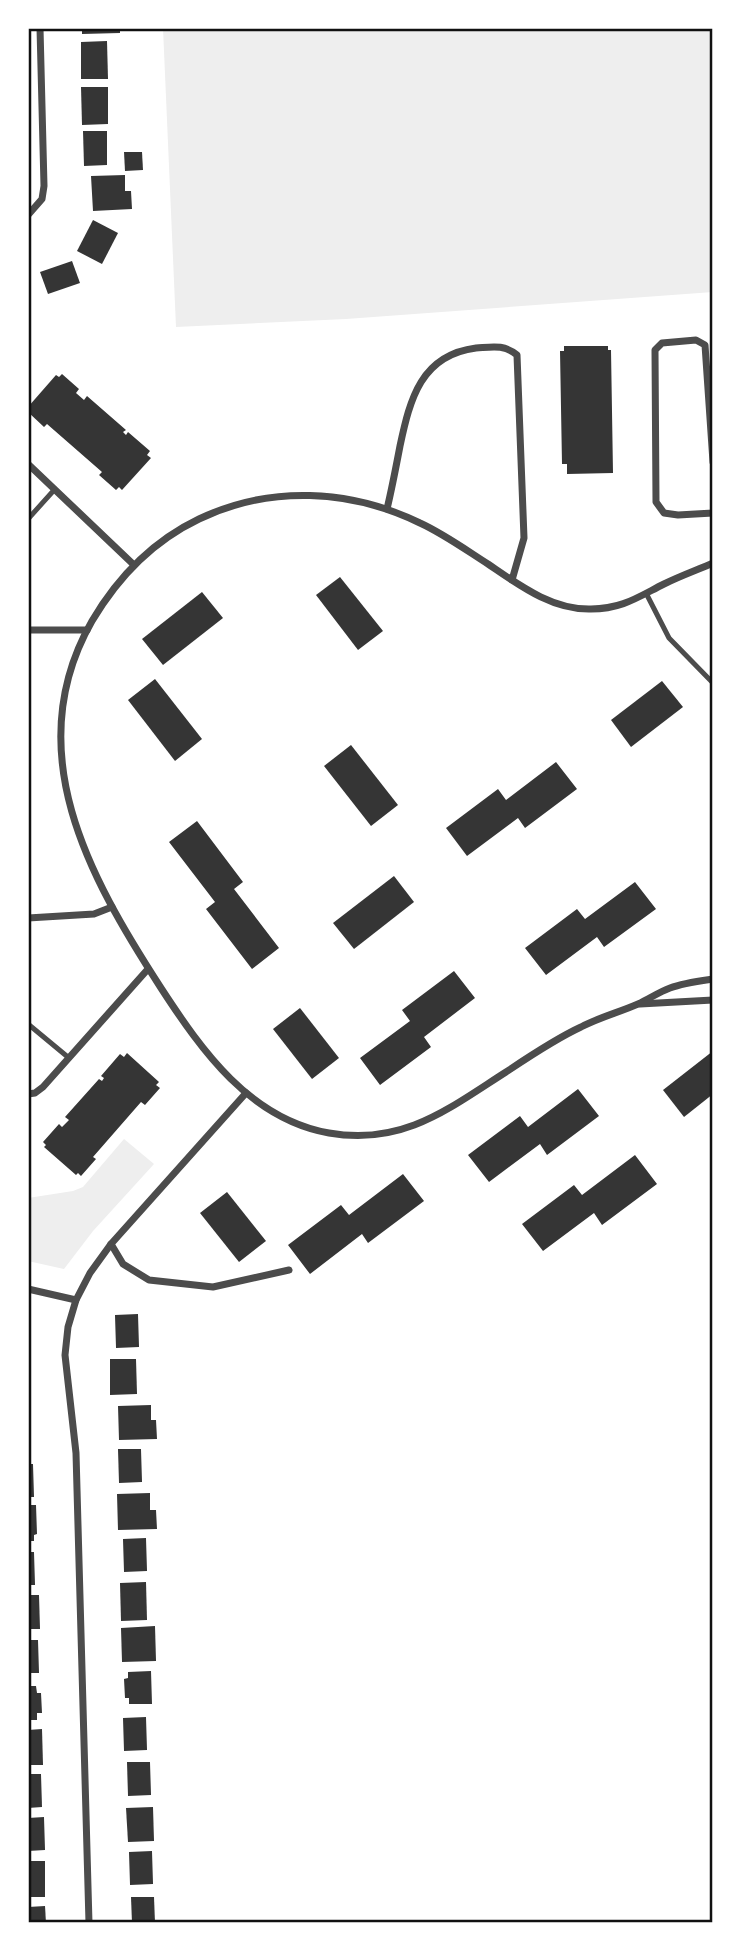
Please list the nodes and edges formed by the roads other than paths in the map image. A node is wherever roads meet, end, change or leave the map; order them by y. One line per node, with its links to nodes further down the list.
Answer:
1 (40, 28): 2 (street)
2 (28, 215)
3 (713, 462): 7 (street)
4 (28, 464): 5 (street)
5 (55, 489): 8 (lane); 10 (street)
6 (387, 509): 10 (street); 11 (street); 11 (street)
7 (713, 513)
8 (28, 519)
9 (713, 563): 12 (street)
10 (134, 565): 14 (street)
11 (512, 580): 12 (street)
12 (647, 595): 15 (lane)
13 (28, 630): 14 (street)
14 (87, 631): 16 (street)
15 (713, 683)
16 (112, 907): 17 (street); 18 (street)
17 (28, 918)
18 (148, 969): 23 (street); 24 (street)
19 (713, 979): 21 (street)
20 (713, 1000): 21 (street)
21 (636, 1005): 24 (street)
22 (28, 1024): 23 (lane)
23 (69, 1058): 25 (street)
24 (246, 1093): 26 (street)
25 (28, 1094)
26 (111, 1244): 27 (street); 29 (street)
27 (289, 1270)
28 (28, 1289): 29 (street)
29 (76, 1300): 30 (street)
30 (89, 1923)

